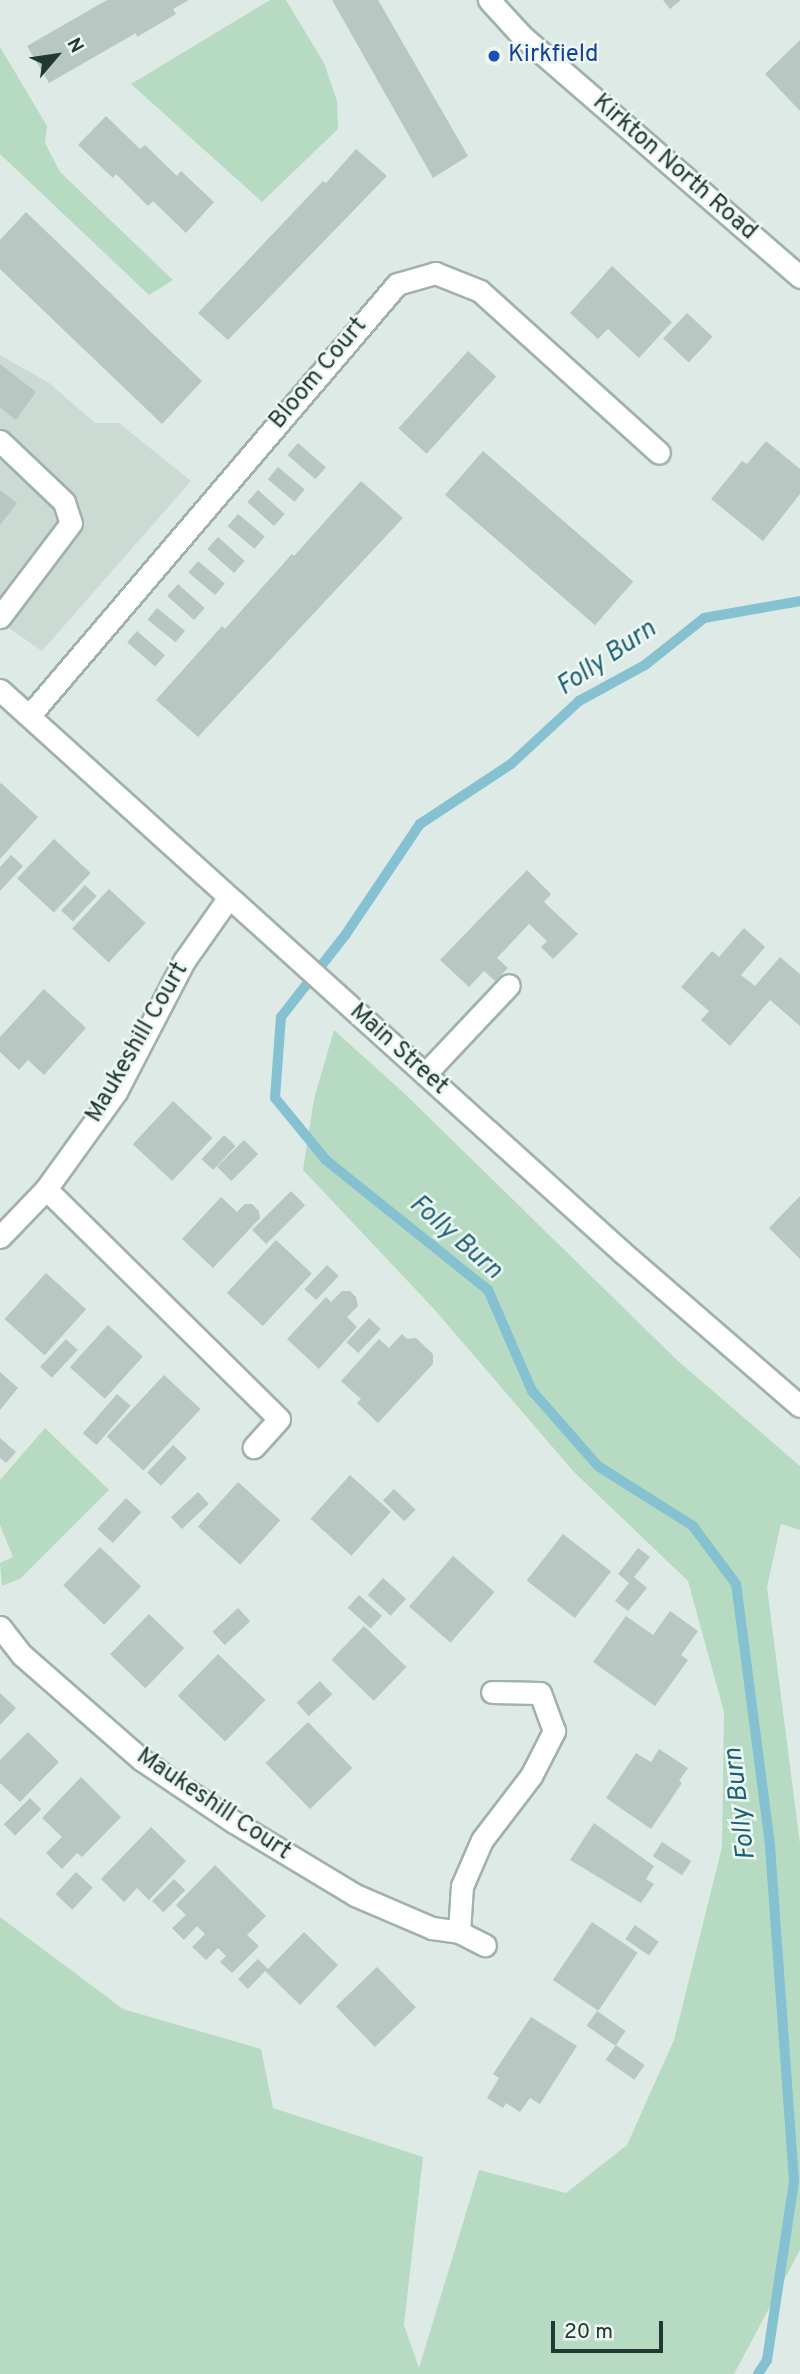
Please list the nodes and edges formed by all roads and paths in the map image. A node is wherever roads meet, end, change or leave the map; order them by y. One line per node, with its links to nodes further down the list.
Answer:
1 (489, 0): 2 (street, Kirkton North Road)
2 (800, 277)
3 (0, 442): 5 (street)
4 (659, 453): 7 (street, Bloom Court)
5 (0, 617)
6 (0, 690): 7 (street, Main Street)
7 (29, 716): 8 (street, Main Street)
8 (229, 897): 10 (street, Main Street); 11 (street, Maukeshill Court)
9 (509, 985): 10 (street)
10 (425, 1073): 13 (street, Main Street)
11 (46, 1189): 12 (street, Maukeshill Court); 14 (street)
12 (0, 1237)
13 (800, 1406)
14 (254, 1447)
15 (0, 1627): 17 (street, Maukeshill Court)
16 (492, 1692): 17 (street)
17 (459, 1932): 18 (street, Maukeshill Court)
18 (485, 1945)

